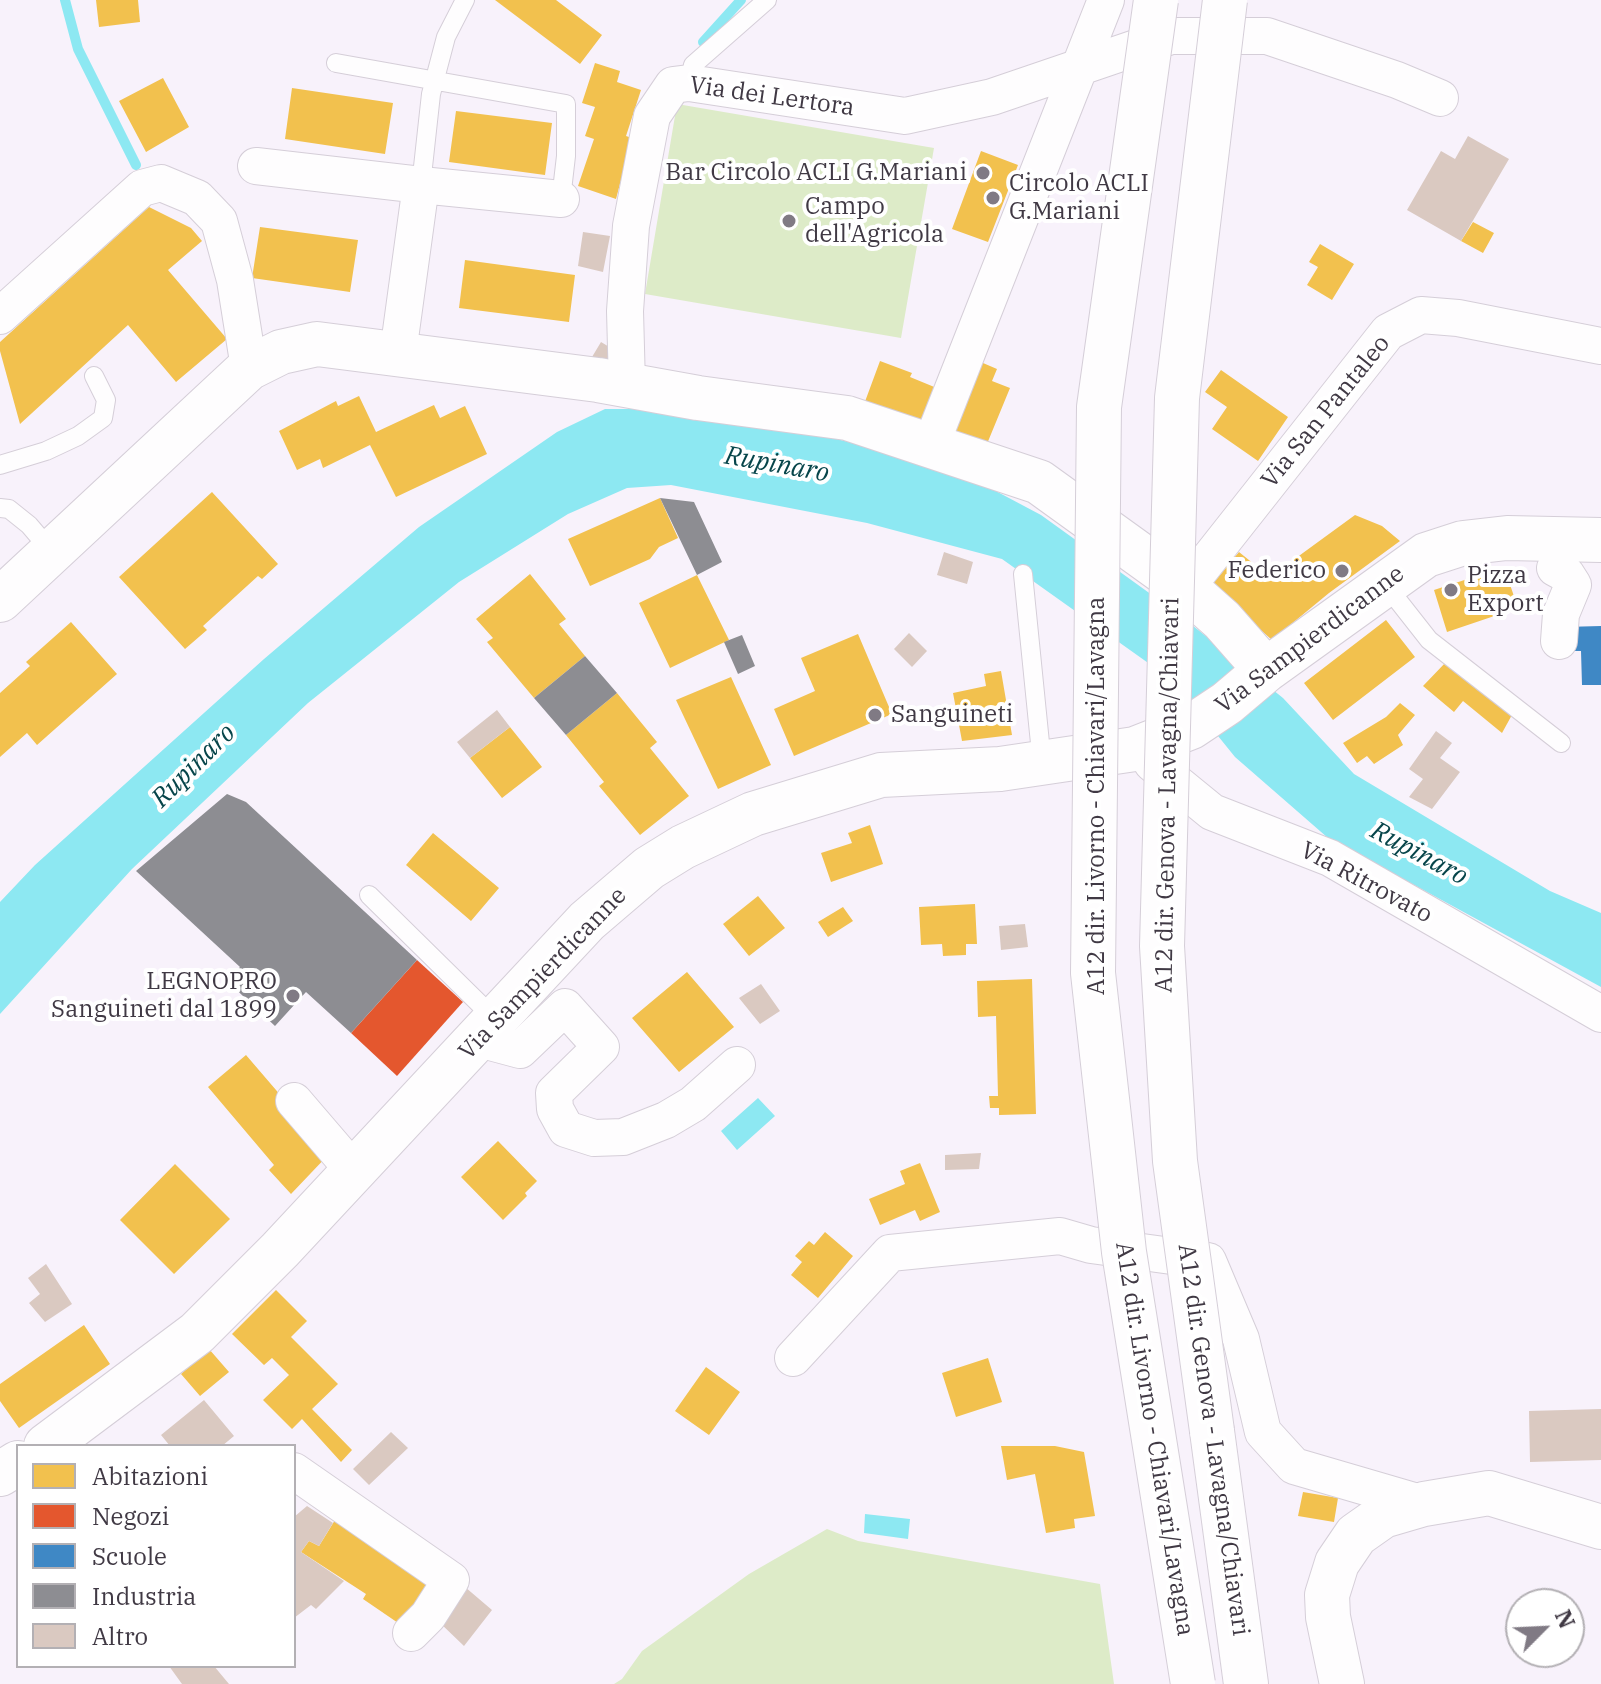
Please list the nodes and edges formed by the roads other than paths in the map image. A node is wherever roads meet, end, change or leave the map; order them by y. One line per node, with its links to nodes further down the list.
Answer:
1 (465, 0): 8 (lane)
2 (767, 0): 9 (lane)
3 (1106, 0): 7 (street)
4 (1156, 0): 47 (main road, A12 dir. Livorno - Chiavari/Lavagna, bridge)
5 (1225, 0): 48 (main road, A12 dir. Genova - Lavagna/Chiavari, bridge)
6 (336, 63): 8 (lane)
7 (1078, 69): 9 (street, Via dei Lertora); 10 (street, Via dei Lertora); 20 (street)
8 (435, 81): 12 (lane); 13 (lane)
9 (689, 83): 19 (street, Via dei Lertora)
10 (1440, 98)
11 (256, 166): 12 (street)
12 (421, 185): 13 (street); 16 (street)
13 (561, 199)
14 (0, 316): 17 (street)
15 (1601, 346): 28 (street, Via San Pantaleo)
16 (398, 353): 17 (main road); 19 (main road)
17 (249, 368): 24 (main road)
18 (94, 376): 21 (lane)
19 (627, 385): 20 (main road)
20 (930, 447): 28 (main road)
21 (0, 465)
22 (0, 508): 24 (lane)
23 (1601, 540): 27 (main road, Via Sampierdicanne)
24 (52, 552): 29 (main road)
25 (1023, 574): 34 (lane)
26 (1575, 574): 30 (street)
27 (1385, 584): 31 (main road, Via Sampierdicanne); 32 (lane)
28 (1186, 588): 31 (main road)
29 (0, 599)
30 (1559, 641)
31 (1266, 670): 33 (main road, Via Sampierdicanne)
32 (1561, 743)
33 (1135, 749): 34 (main road, Via Sampierdicanne); 36 (street, Via Ritrovato)
34 (1042, 763): 37 (main road, Via Sampierdicanne)
35 (369, 895): 37 (lane)
36 (1601, 1014)
37 (487, 1029): 38 (street); 40 (main road, Via Sampierdicanne)
38 (737, 1065)
39 (294, 1101): 40 (street)
40 (354, 1171): 42 (main road, Via Sampierdicanne)
41 (793, 1358): 44 (street)
42 (61, 1442)
43 (296, 1472): 46 (street)
44 (1424, 1504): 45 (main road); 49 (main road)
45 (1601, 1527)
46 (411, 1633)
47 (1193, 1684)
48 (1246, 1684)
49 (1342, 1684)

